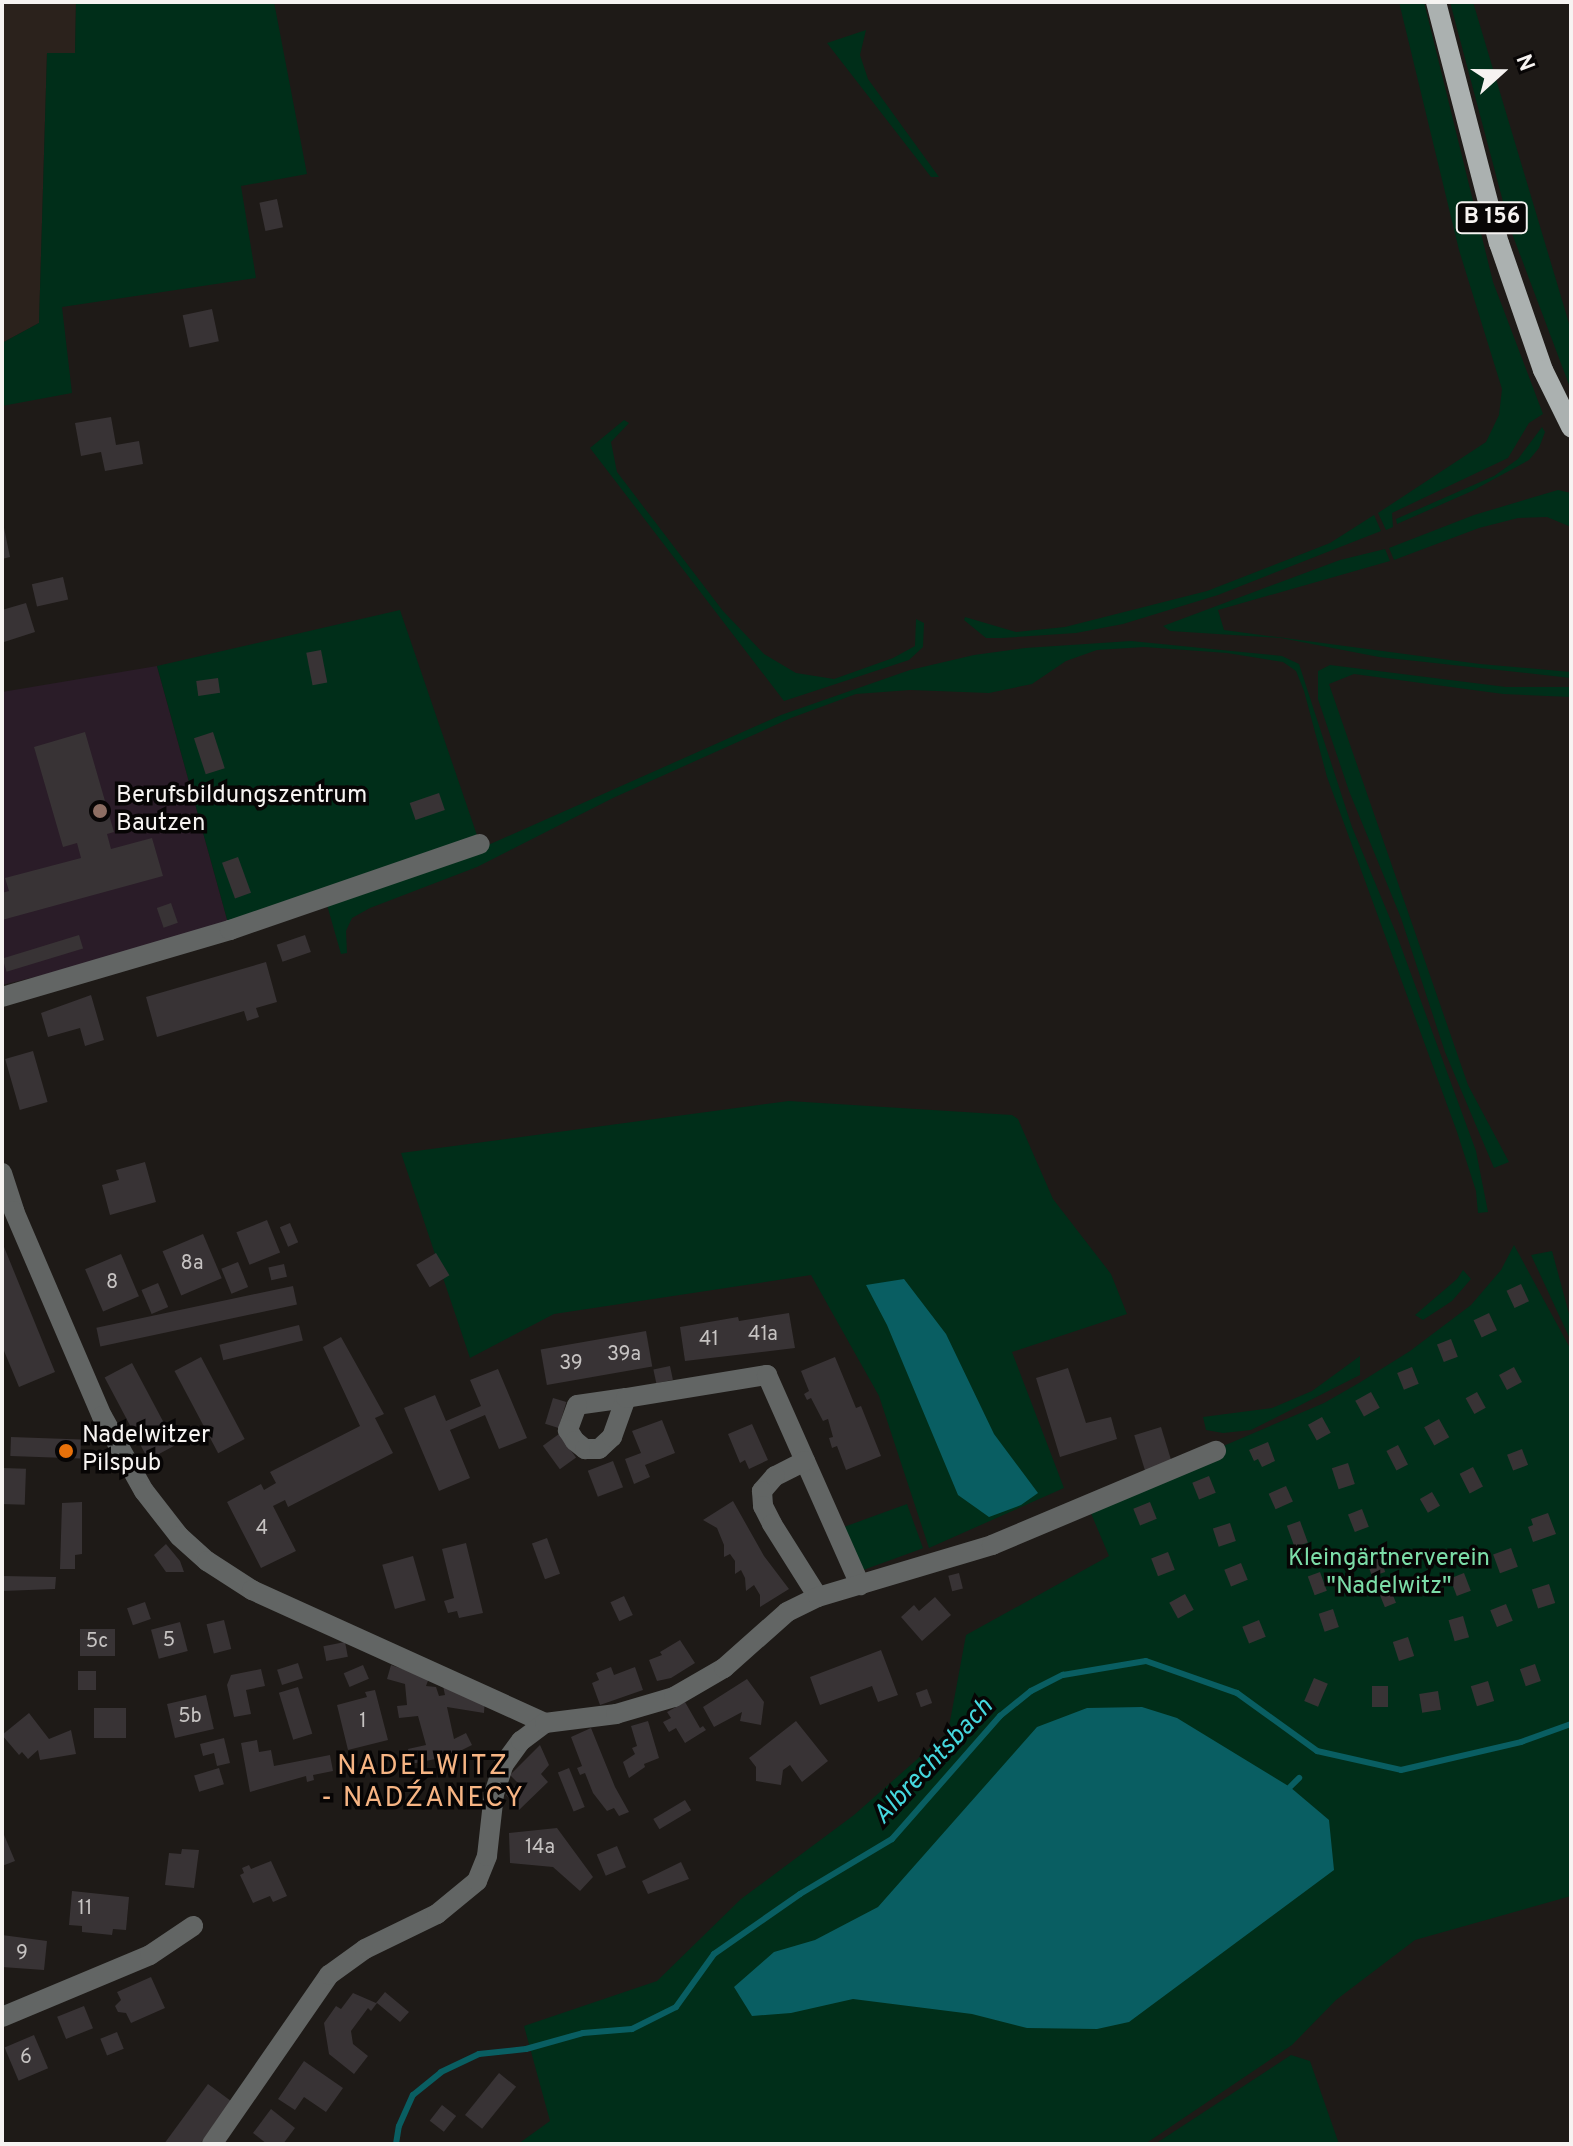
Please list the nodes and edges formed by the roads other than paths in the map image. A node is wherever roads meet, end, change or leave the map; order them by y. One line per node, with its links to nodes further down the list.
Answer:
1 (1436, 2): 2 (main road, B 156)
2 (1571, 427)
3 (480, 844): 4 (street)
4 (2, 997)
5 (2, 1173): 6 (street)
6 (8, 1211): 12 (street)
7 (626, 1398): 9 (street)
8 (1216, 1451): 10 (street)
9 (805, 1461): 10 (street); 11 (street)
10 (860, 1585): 11 (street)
11 (818, 1597): 12 (street)
12 (545, 1723): 15 (street)
13 (193, 1926): 14 (street)
14 (2, 2017)
15 (212, 2144)

